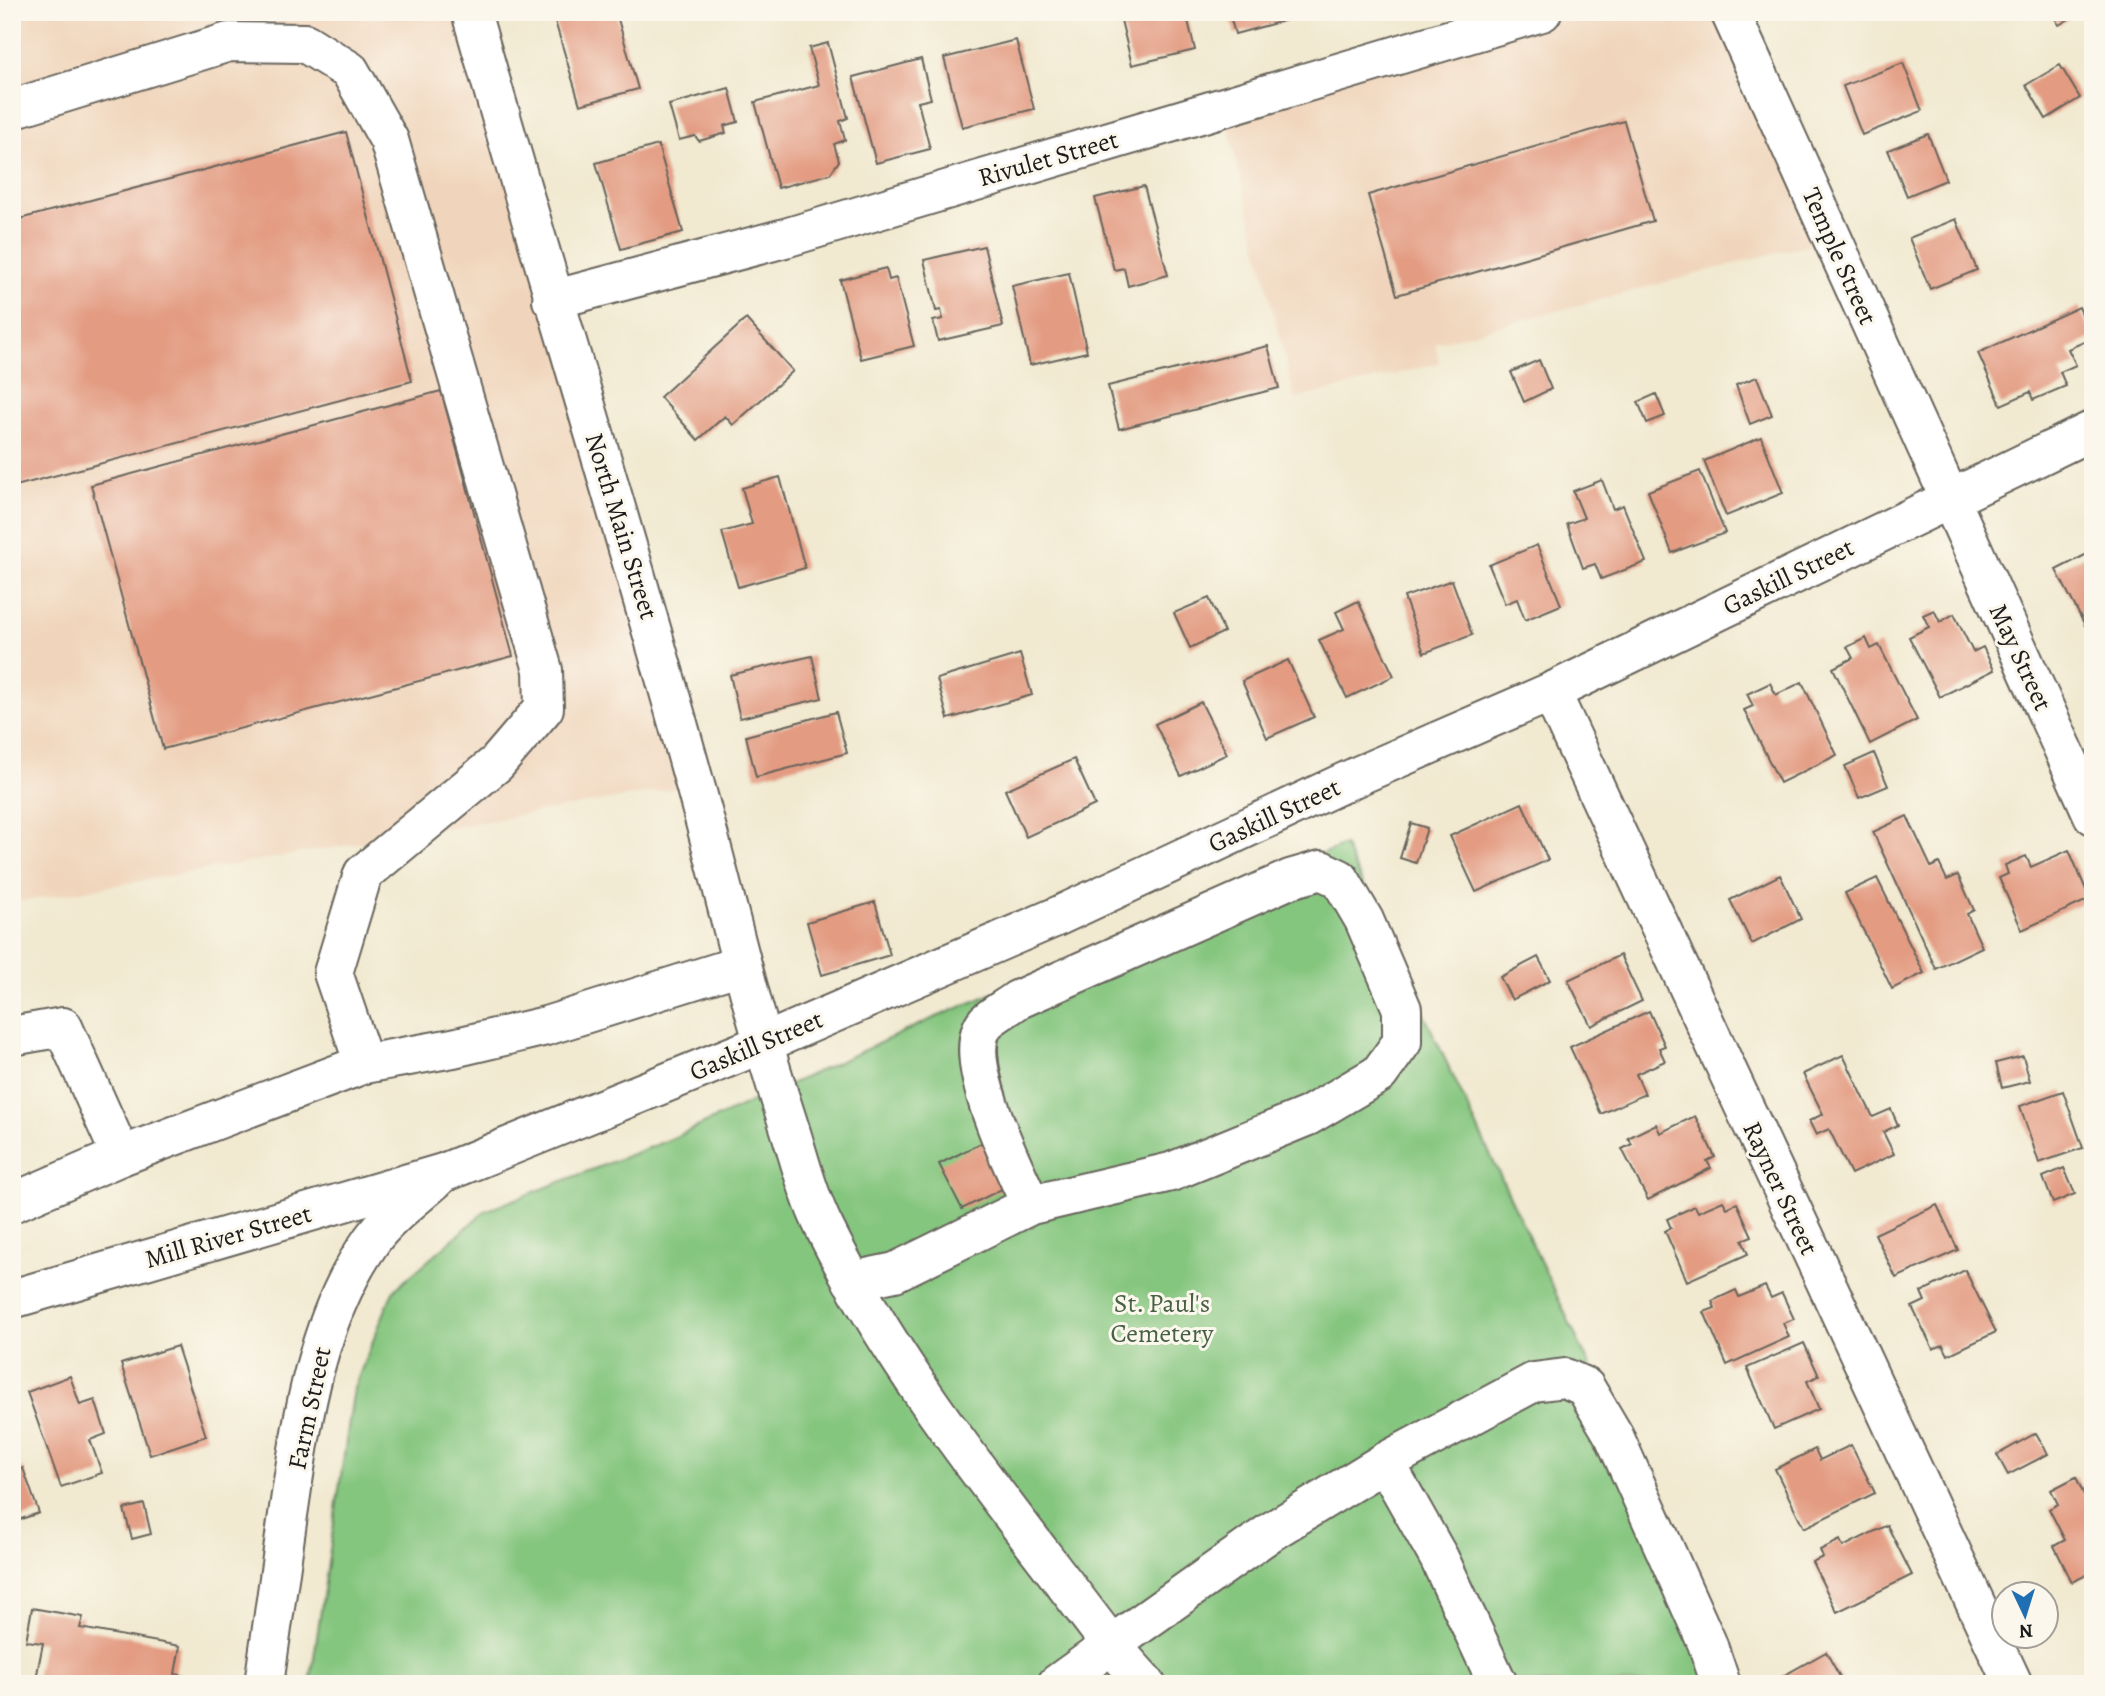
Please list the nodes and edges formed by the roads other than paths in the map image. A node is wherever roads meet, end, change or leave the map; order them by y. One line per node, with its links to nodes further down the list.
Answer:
1 (471, 12): 5 (street, North Main Street)
2 (1542, 12): 5 (street, Rivulet Street)
3 (1730, 12): 7 (street, Temple Street)
4 (12, 109): 13 (street)
5 (552, 300): 10 (street, North Main Street)
6 (2093, 430): 7 (street, Gaskill Street)
7 (1948, 500): 8 (street, Gaskill Street); 9 (street, May Street)
8 (1551, 692): 12 (street, Gaskill Street); 27 (street, Rayner Street)
9 (2093, 815)
10 (741, 965): 12 (street, North Main Street); 13 (street)
11 (12, 1036): 14 (street)
12 (762, 1044): 15 (street, Gaskill Street); 18 (street, North Main Street)
13 (363, 1064): 14 (street)
14 (121, 1156): 16 (street)
15 (443, 1173): 19 (street, Mill River Street); 22 (street, Farm Street)
16 (12, 1203)
17 (1031, 1205): 17 (street); 18 (street)
18 (852, 1281): 21 (street, North Main Street)
19 (12, 1299)
20 (1385, 1462): 21 (street); 25 (street); 26 (street)
21 (1111, 1645): 23 (street); 24 (street, North Main Street)
22 (264, 1684)
23 (1058, 1684)
24 (1146, 1684)
25 (1498, 1684)
26 (1721, 1684)
27 (2013, 1684)

